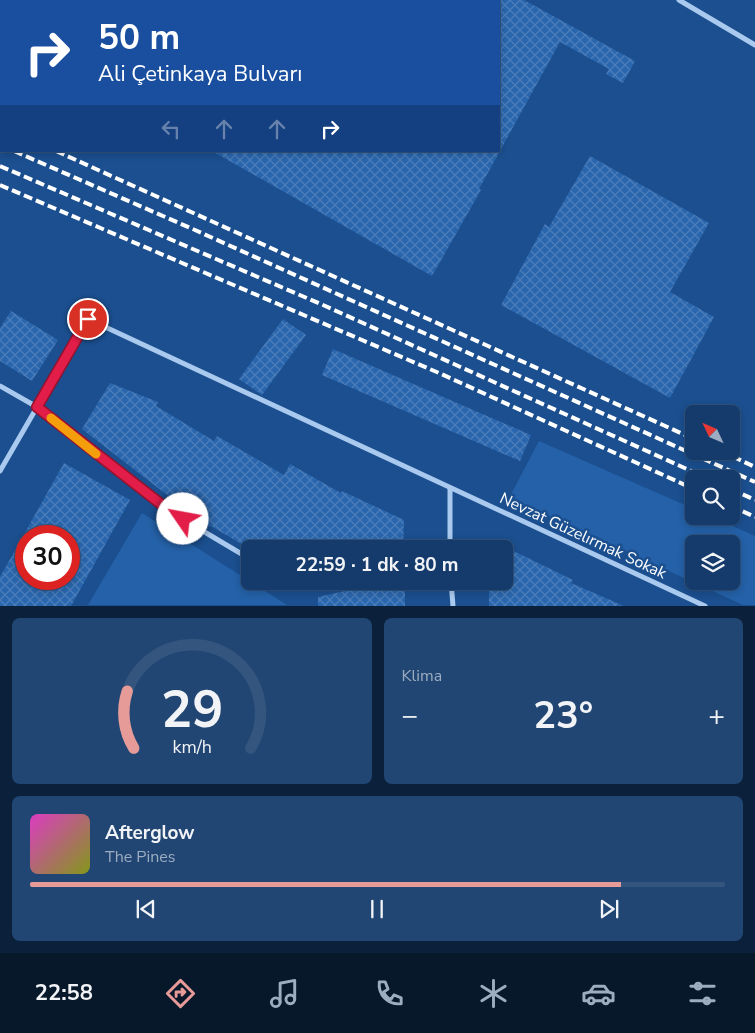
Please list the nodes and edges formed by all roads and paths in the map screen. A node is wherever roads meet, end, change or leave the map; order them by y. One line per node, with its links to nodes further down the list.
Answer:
1 (679, 0): 2 (street)
2 (755, 45)
3 (0, 386): 4 (street)
4 (37, 407): 5 (street); 6 (street, Nevzat Güzelırmak Sokak); 8 (street)
5 (0, 471)
6 (450, 489): 7 (street); 11 (street, Nevzat Güzelırmak Sokak)
7 (450, 540)
8 (241, 554)
9 (452, 590): 10 (street)
10 (453, 606)
11 (705, 606)

